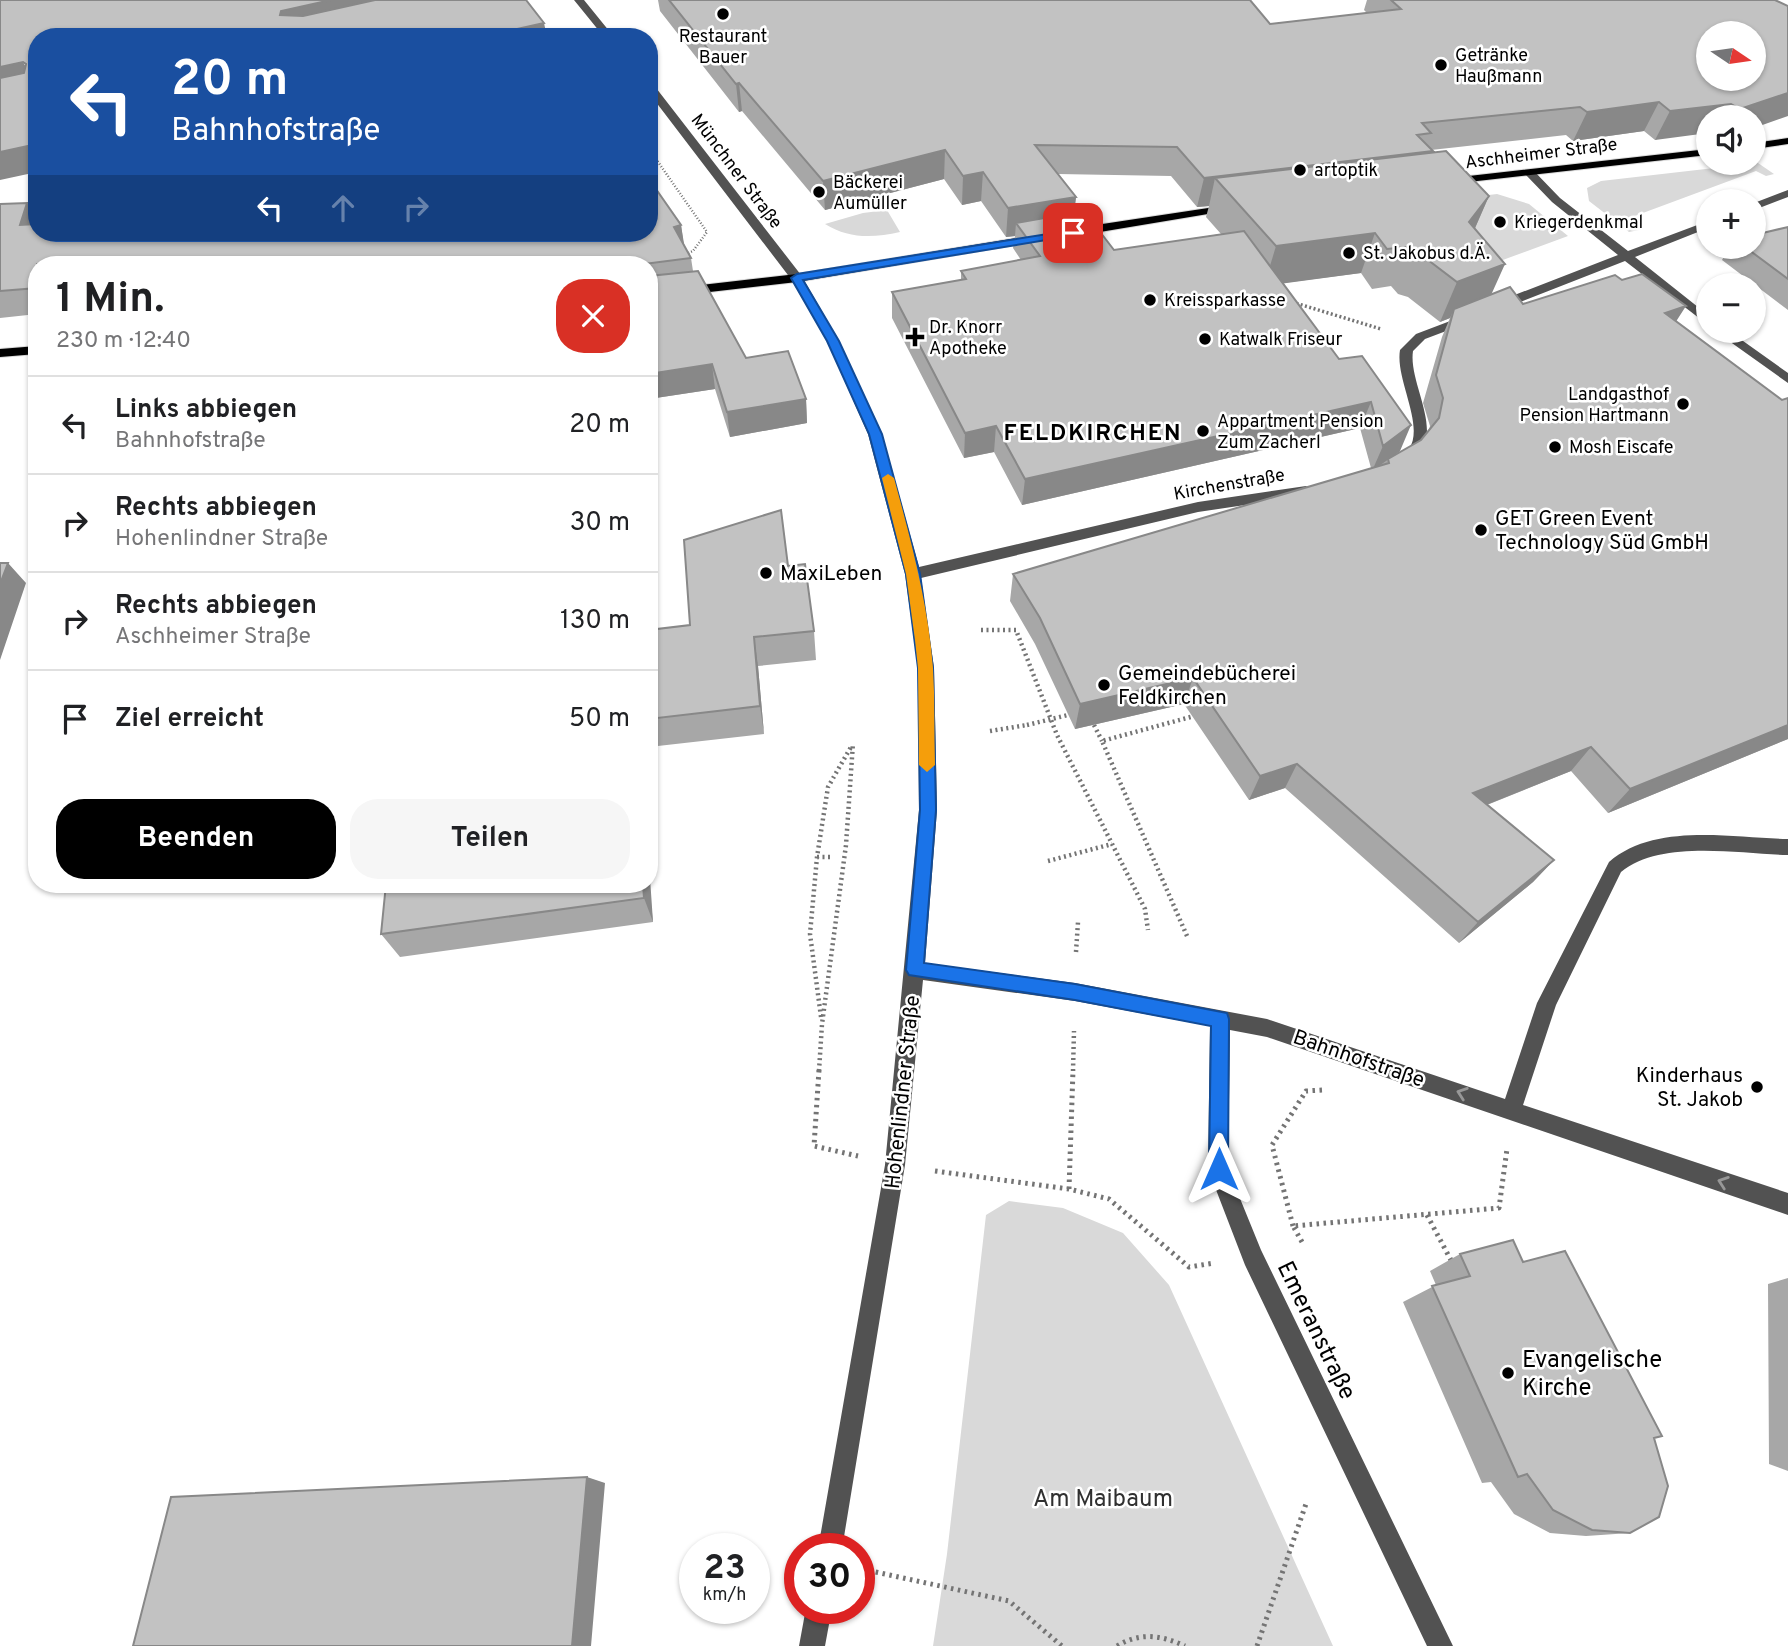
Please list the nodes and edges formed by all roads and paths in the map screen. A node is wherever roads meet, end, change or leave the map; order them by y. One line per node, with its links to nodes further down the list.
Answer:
1 (579, 0): 2 (street)
2 (602, 28)
3 (658, 98): 16 (street, Münchner Straße)
4 (1788, 141): 5 (main road)
5 (1766, 144)
6 (1696, 153): 8 (main road, Aschheimer Straße)
7 (658, 162): 14 (path)
8 (1529, 172): 9 (main road, Aschheimer Straße); 15 (street)
9 (1434, 183)
10 (1788, 194): 11 (street)
11 (1766, 202)
12 (1243, 206): 16 (main road)
13 (1696, 229): 15 (street)
14 (682, 256)
15 (1624, 256): 19 (street); 20 (street)
16 (797, 278): 17 (main road); 27 (street, Hohenlindner Straße)
17 (658, 294)
18 (1288, 300): 20 (path)
19 (1696, 312)
20 (1415, 340): 25 (street)
21 (1738, 343): 24 (street)
22 (28, 351): 23 (main road)
23 (0, 353)
24 (1788, 379)
25 (1392, 471)
26 (1316, 489): 27 (street, Kirchenstraße)
27 (913, 574): 42 (street, Hohenlindner Straße)
28 (981, 630): 35 (path)
29 (1204, 706): 33 (path)
30 (1068, 715): 32 (path, bridge)
31 (1094, 725): 33 (path)
32 (990, 732)
33 (1102, 741): 41 (path)
34 (853, 743): 37 (path)
35 (1112, 844): 39 (path); 40 (path)
36 (1788, 847): 47 (street)
37 (817, 857): 38 (path); 45 (path)
38 (831, 857)
39 (1048, 861)
40 (1149, 930)
41 (1187, 936)
42 (915, 970): 43 (street, Bahnhofstraße); 55 (street, Hohenlindner Straße)
43 (1075, 992): 44 (street, Bahnhofstraße); 48 (path)
44 (1220, 1019): 47 (street, Bahnhofstraße, one-way to 44); 63 (street, Emeranstraße)
45 (822, 1024)
46 (1334, 1088): 51 (path)
47 (1511, 1110): 49 (street, Bahnhofstraße, one-way to 47); 50 (path)
48 (1069, 1189)
49 (1788, 1204)
50 (1427, 1215): 51 (path); 53 (path)
51 (1293, 1226): 52 (path)
52 (1302, 1242)
53 (1454, 1265)
54 (1307, 1502): 62 (path)
55 (833, 1533)
56 (875, 1572): 59 (path)
57 (816, 1624): 58 (street)
58 (812, 1646)
59 (1062, 1646)
60 (1117, 1646): 61 (path)
61 (1185, 1646)
62 (1257, 1646)
63 (1440, 1646)

